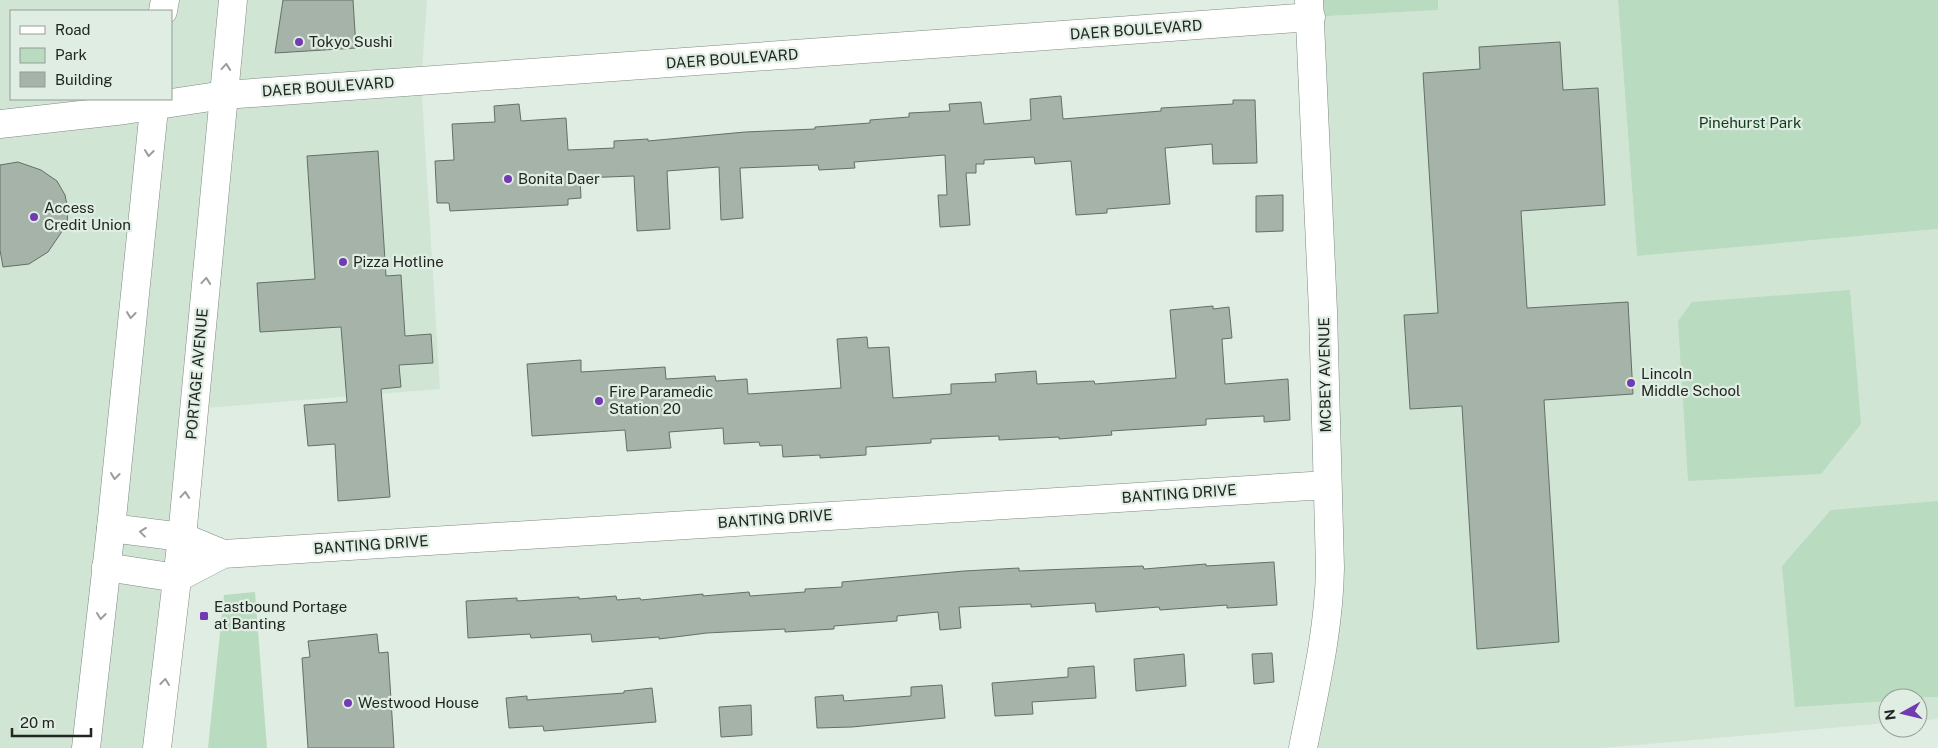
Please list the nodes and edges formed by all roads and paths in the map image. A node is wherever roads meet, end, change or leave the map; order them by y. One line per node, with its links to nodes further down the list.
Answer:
1 (233, 0): 3 (main road, PORTAGE AVENUE, one-way to 1)
2 (1310, 8): 3 (main road, DAER BOULEVARD); 6 (main road, MCBEY AVENUE)
3 (224, 95): 4 (main road, DAER BOULEVARD); 8 (main road, PORTAGE AVENUE, one-way to 3)
4 (154, 102): 5 (main road, DAER BOULEVARD); 7 (main road, one-way to 7)
5 (0, 124)
6 (1327, 485): 9 (main road, BANTING DRIVE); 14 (main road, MCBEY AVENUE)
7 (110, 528): 8 (main road, BANTING DRIVE, one-way to 7); 10 (main road)
8 (182, 537): 9 (main road, BANTING DRIVE); 11 (main road, PORTAGE AVENUE)
9 (222, 554): 11 (main road, BANTING DRIVE)
10 (106, 567): 11 (main road); 12 (main road, one-way to 12)
11 (178, 578): 13 (main road, PORTAGE AVENUE, one-way to 11)
12 (86, 748)
13 (157, 748)
14 (1303, 748)

